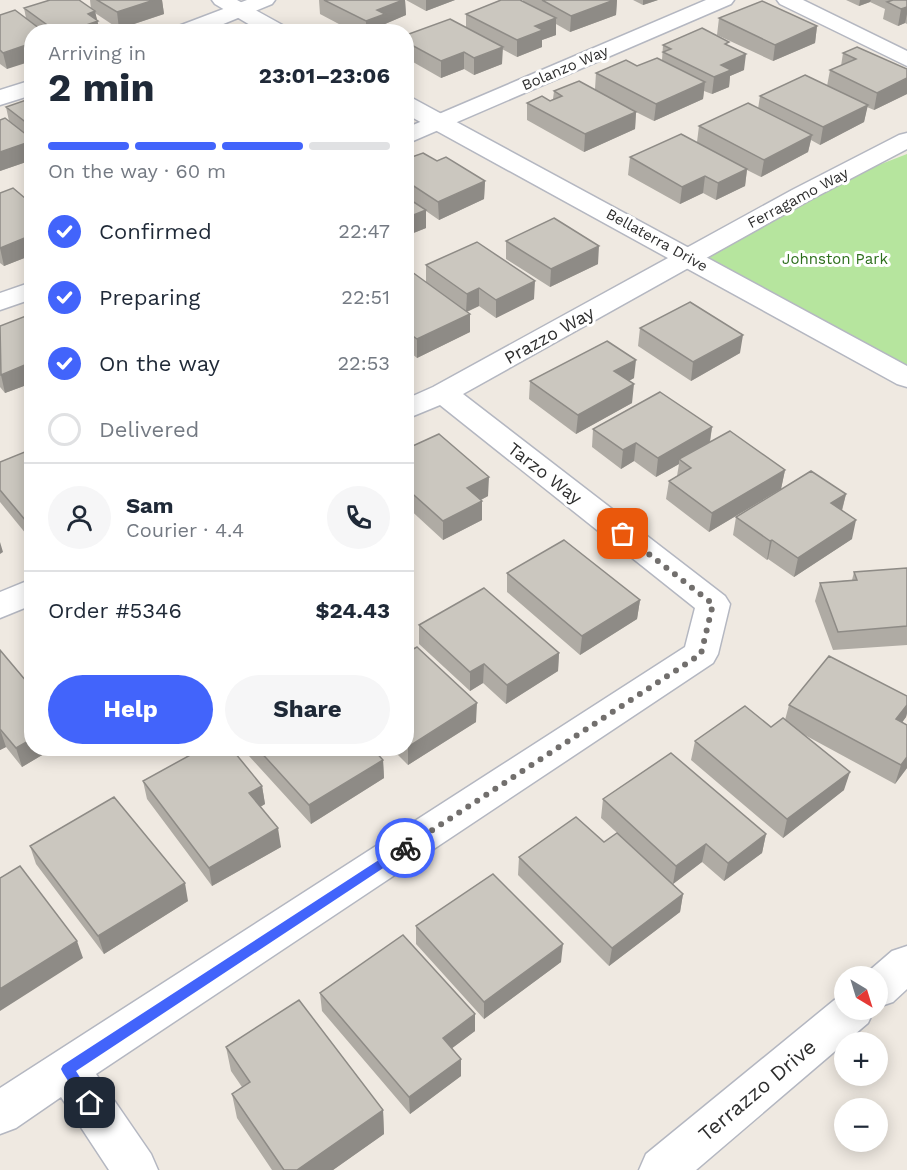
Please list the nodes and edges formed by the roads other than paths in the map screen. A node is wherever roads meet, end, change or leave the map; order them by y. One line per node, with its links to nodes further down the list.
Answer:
1 (265, 0): 4 (street)
2 (724, 0): 11 (street, Bolanzo Way)
3 (787, 0): 7 (street)
4 (230, 5): 5 (street); 6 (street)
5 (198, 24)
6 (264, 24)
7 (907, 59)
8 (24, 90): 9 (street)
9 (0, 98)
10 (414, 108): 11 (street, Bellaterra Drive)
11 (440, 122): 12 (street, Bolanzo Way); 14 (street, Bellaterra Drive)
12 (414, 133)
13 (907, 141): 14 (street, Ferragamo Way)
14 (690, 258): 17 (street, Bellaterra Drive); 18 (street, Prazzo Way)
15 (24, 293): 16 (street)
16 (0, 302)
17 (907, 378)
18 (443, 393): 19 (street, Prazzo Way); 25 (street, Tarzo Way)
19 (414, 406)
20 (24, 595): 21 (street)
21 (0, 606)
22 (907, 964): 23 (street)
23 (888, 980)
24 (841, 1020): 28 (street, Terrazzo Drive)
25 (67, 1069): 26 (street, Tarzo Way); 27 (street)
26 (0, 1113)
27 (135, 1170)
28 (662, 1170)

